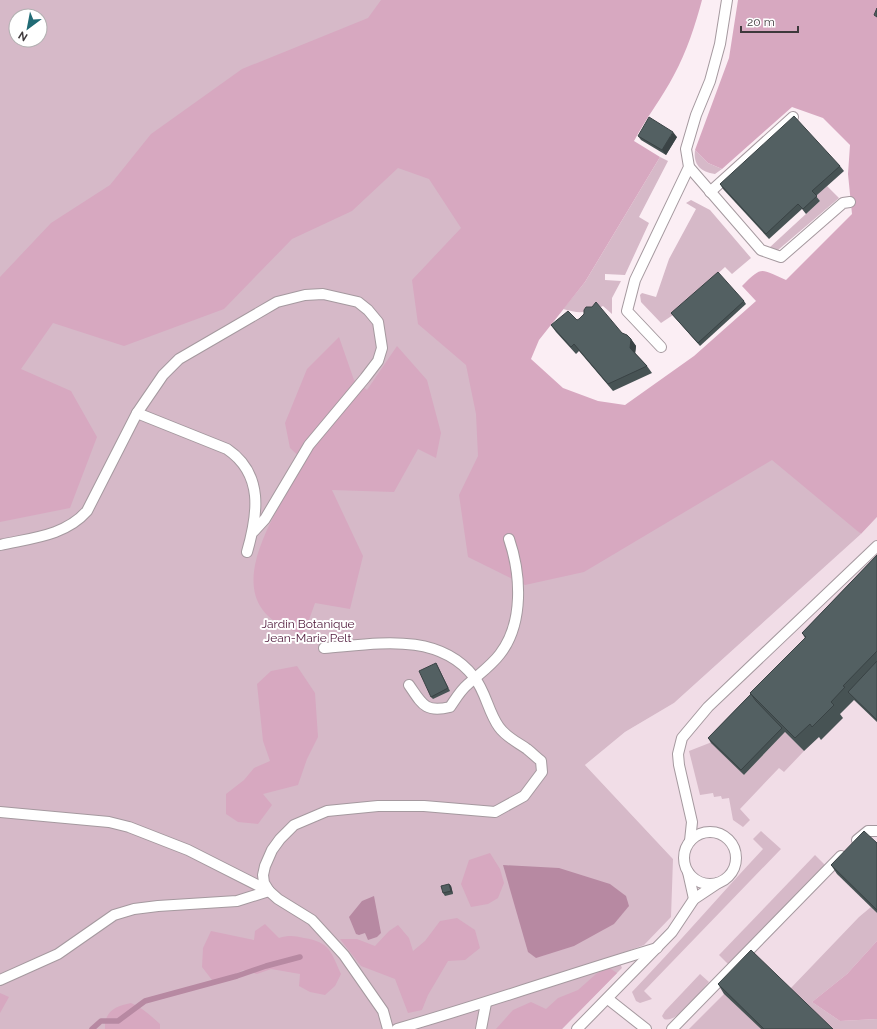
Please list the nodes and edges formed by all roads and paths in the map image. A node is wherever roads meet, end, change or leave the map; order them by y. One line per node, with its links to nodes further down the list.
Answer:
1 (728, 0): 3 (lane)
2 (792, 117): 4 (lane)
3 (689, 167): 4 (lane); 6 (lane)
4 (710, 192): 5 (lane)
5 (850, 202)
6 (660, 347)
7 (137, 413): 8 (lane); 8 (lane); 10 (lane)
8 (254, 531): 12 (lane)
9 (510, 539): 14 (lane)
10 (0, 545)
11 (877, 546): 17 (lane)
12 (248, 552)
13 (324, 648): 14 (lane)
14 (476, 679): 15 (lane); 23 (lane)
15 (409, 685)
16 (0, 812): 23 (lane)
17 (692, 822): 19 (lane); 20 (lane)
18 (877, 831): 34 (lane)
19 (713, 832): 20 (lane); 22 (lane)
20 (690, 841): 21 (lane)
21 (688, 872): 22 (lane); 24 (lane)
22 (718, 883): 24 (lane)
23 (269, 891): 26 (lane); 29 (lane)
24 (694, 899): 25 (lane)
25 (657, 948): 27 (lane); 28 (lane)
26 (0, 980)
27 (608, 999): 32 (lane); 33 (lane)
28 (486, 1003): 30 (lane); 31 (lane)
29 (388, 1029)
30 (397, 1029)
31 (481, 1029)
32 (578, 1029)
33 (646, 1029)
34 (672, 1029)

